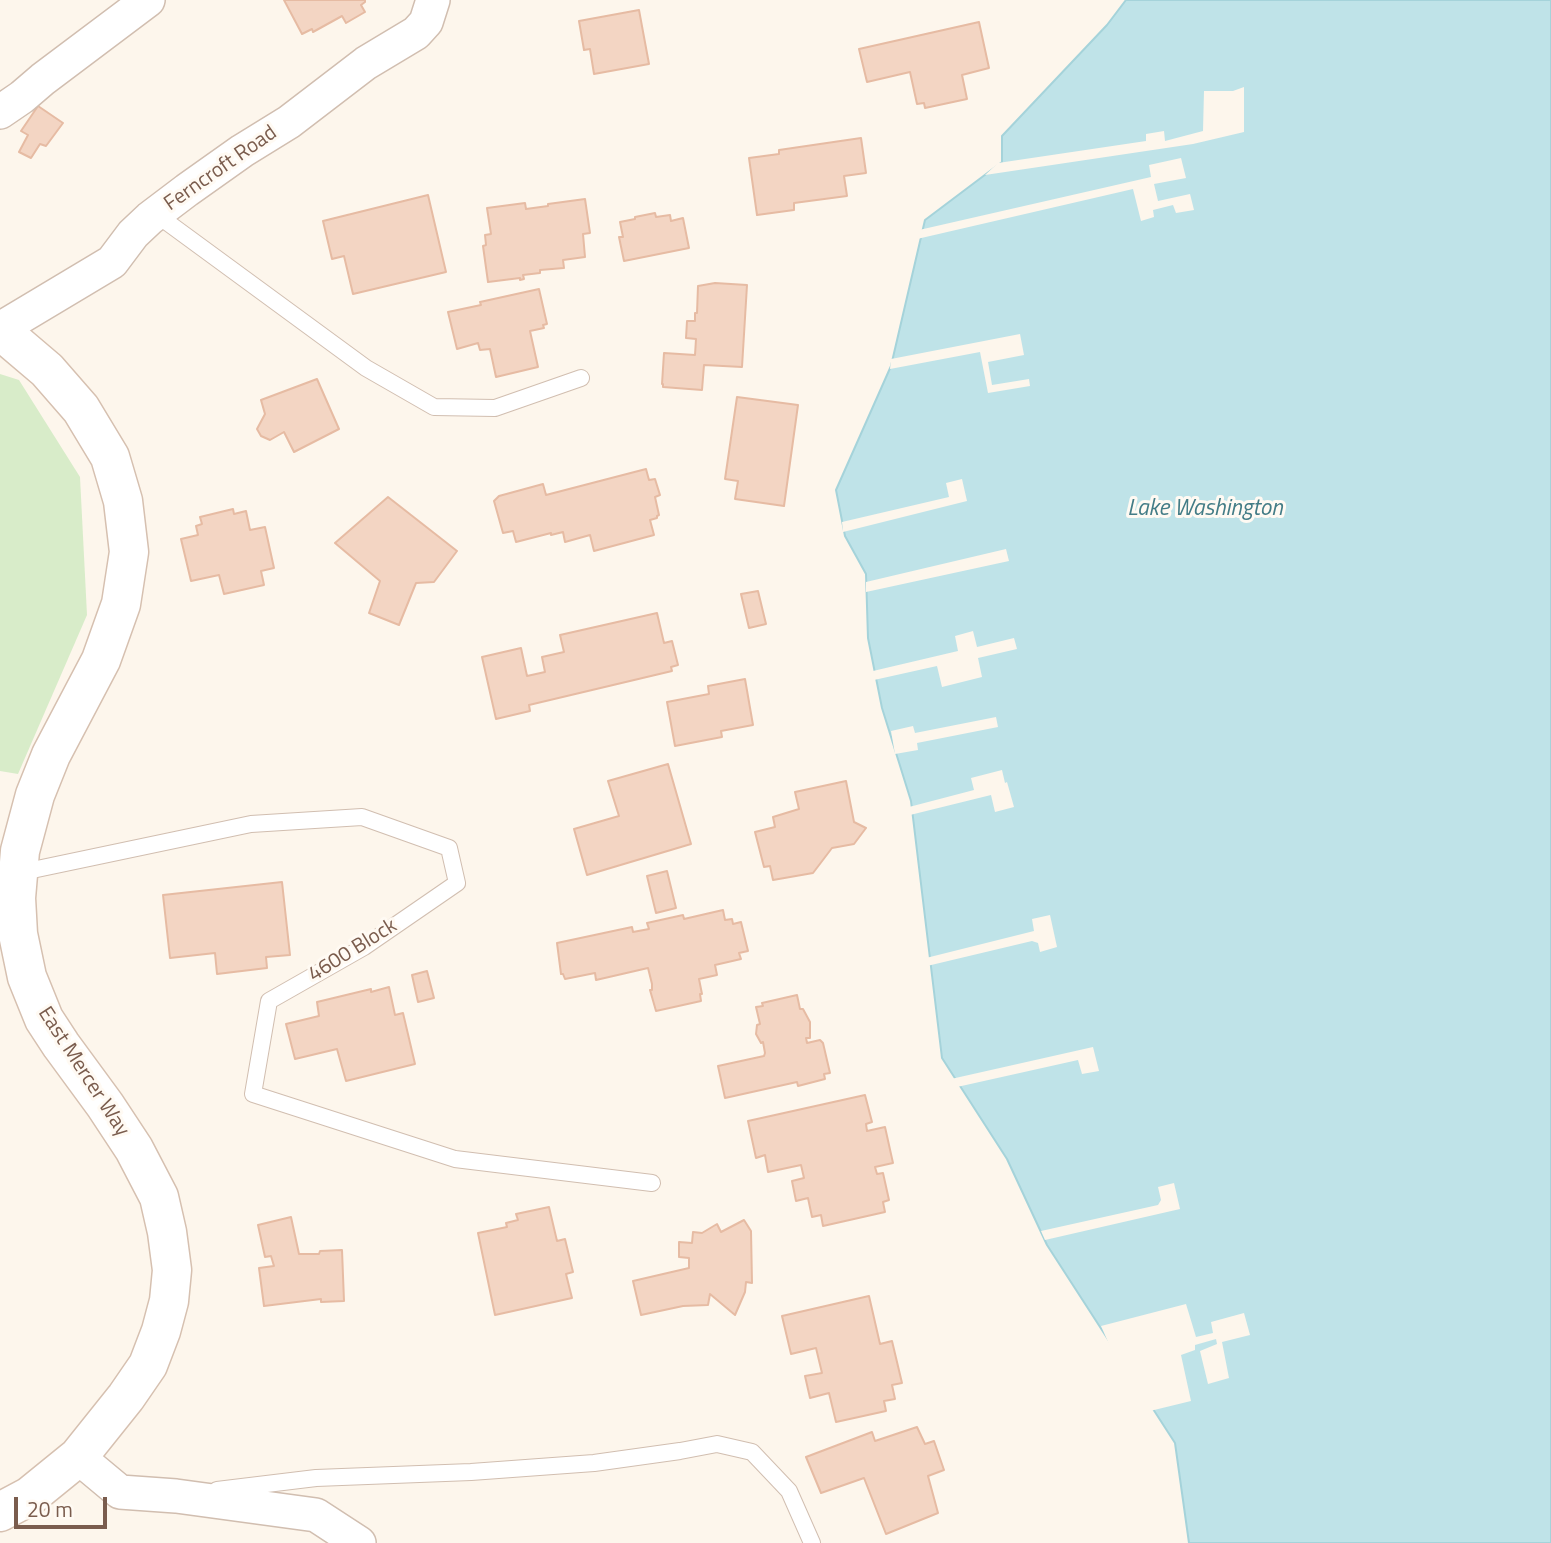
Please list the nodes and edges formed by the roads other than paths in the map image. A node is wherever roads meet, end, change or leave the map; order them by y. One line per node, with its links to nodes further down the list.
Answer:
1 (148, 0): 3 (street)
2 (433, 0): 4 (street, Ferncroft Road)
3 (0, 112)
4 (156, 214): 5 (street, Ferncroft Road); 6 (lane)
5 (0, 330): 7 (street, East Mercer Way)
6 (581, 378)
7 (18, 873): 8 (lane, 4600 Block); 9 (street, East Mercer Way)
8 (652, 1184)
9 (78, 1457): 10 (street); 11 (street, East Mercer Way)
10 (176, 1496): 12 (street); 13 (lane)
11 (0, 1512)
12 (359, 1543)
13 (813, 1543)

